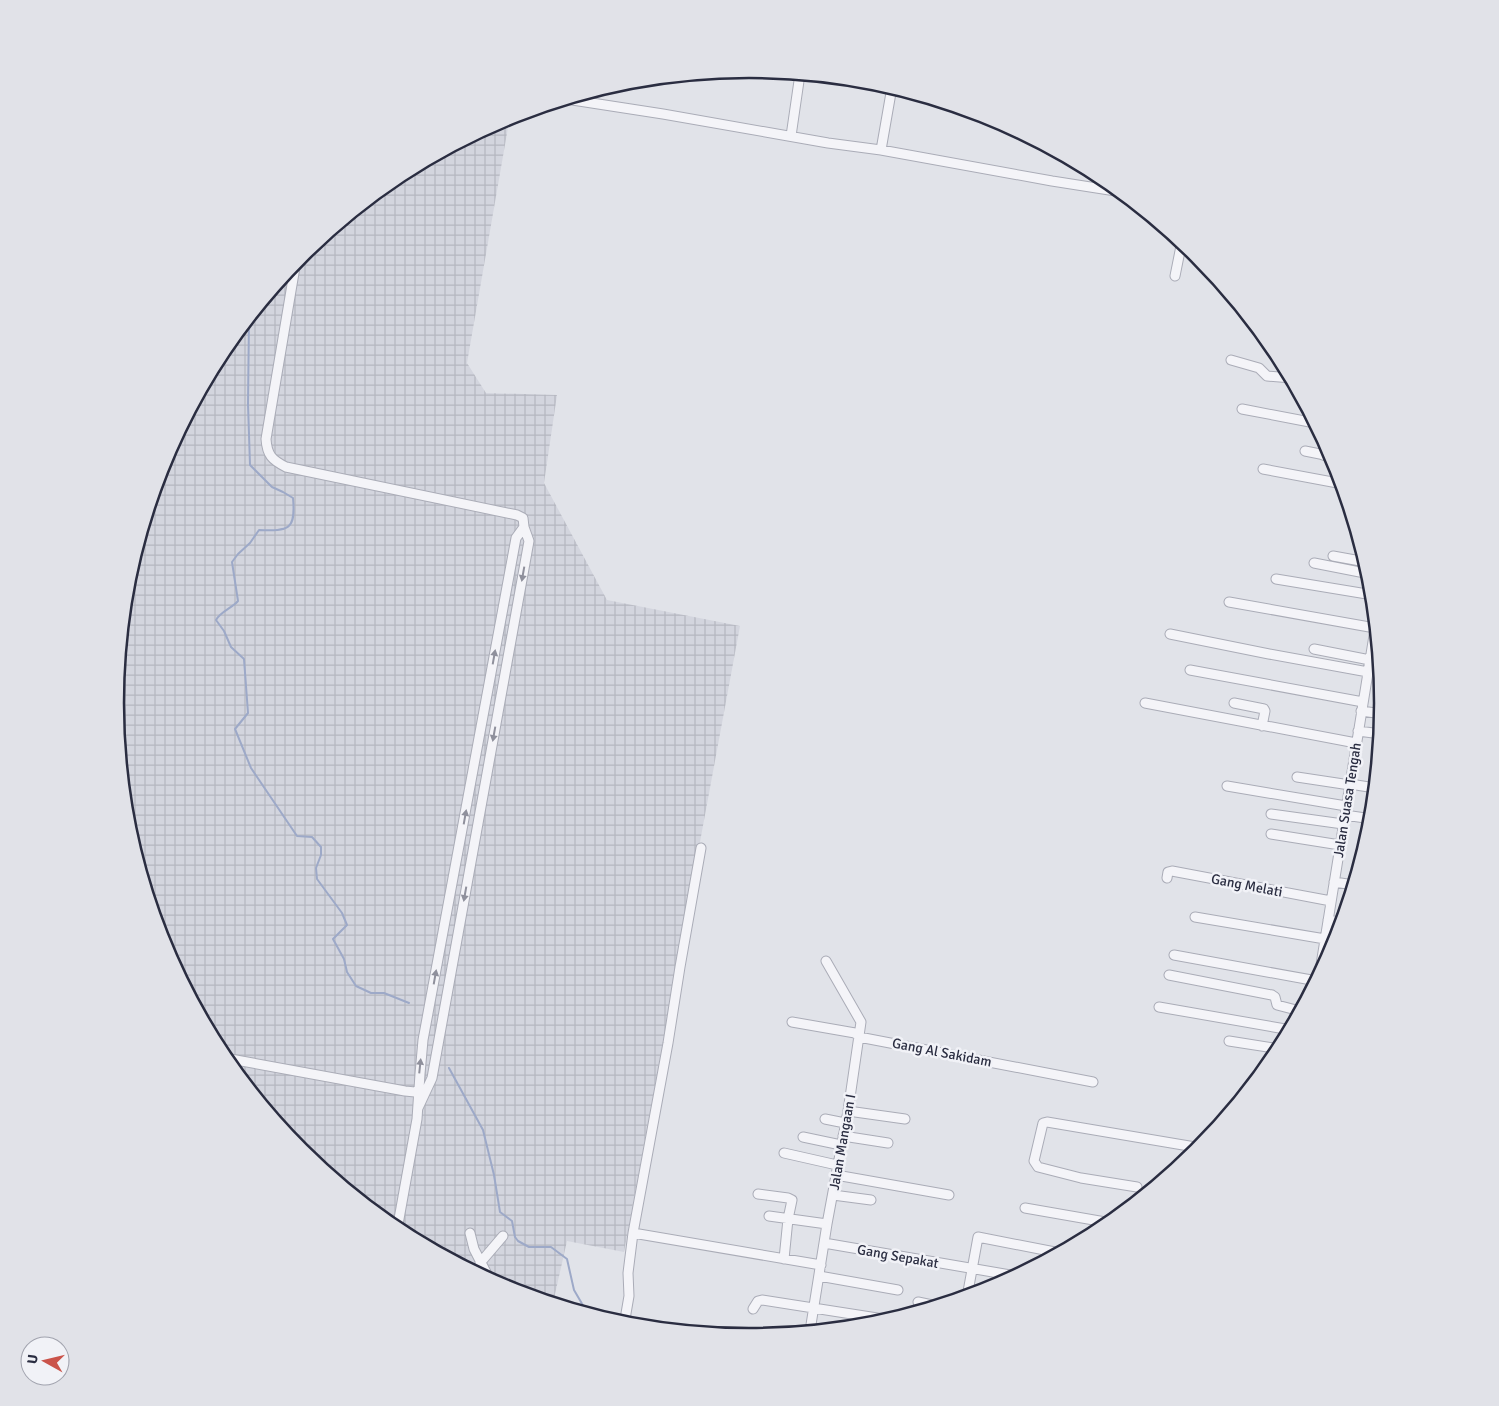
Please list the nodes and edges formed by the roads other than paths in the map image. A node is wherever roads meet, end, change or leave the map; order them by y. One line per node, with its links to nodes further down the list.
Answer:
1 (799, 80): 4 (street)
2 (891, 94): 5 (street)
3 (581, 101): 4 (street)
4 (790, 136): 5 (street)
5 (881, 150): 6 (street)
6 (1099, 184)
7 (1180, 250): 9 (street)
8 (294, 275): 18 (street)
9 (1175, 276)
10 (1231, 360): 11 (street)
11 (1283, 377)
12 (1242, 410): 13 (street)
13 (1308, 422)
14 (1305, 451): 15 (street)
15 (1323, 455)
16 (1263, 469): 17 (street)
17 (1334, 483)
18 (524, 527): 73 (street, one-way to 18); 73 (street, one-way to 73)
19 (1333, 556): 20 (street)
20 (1358, 561)
21 (1314, 564): 22 (street)
22 (1361, 572)
23 (1276, 579): 24 (street)
24 (1365, 594)
25 (1229, 602): 26 (street)
26 (1371, 629)
27 (1170, 634): 30 (street)
28 (1372, 645): 30 (street, Jalan Suasa Tengah)
29 (1314, 649): 30 (street)
30 (1369, 665): 31 (street); 35 (street, Jalan Suasa Tengah)
31 (1374, 666)
32 (1190, 670): 35 (street)
33 (1146, 703): 37 (street)
34 (1234, 703): 37 (street)
35 (1362, 707): 36 (street); 38 (street, Jalan Suasa Tengah)
36 (1375, 711)
37 (1262, 726): 40 (street)
38 (1358, 731): 39 (street); 40 (street, Jalan Suasa Tengah)
39 (1374, 733)
40 (1356, 743): 42 (street, Jalan Suasa Tengah)
41 (1297, 777): 42 (street)
42 (1350, 785): 44 (street); 46 (street, Jalan Suasa Tengah)
43 (1227, 786): 46 (street)
44 (1370, 787)
45 (1271, 814): 46 (street)
46 (1345, 815): 47 (street); 49 (street, Jalan Suasa Tengah)
47 (1364, 818)
48 (1271, 834): 49 (street)
49 (1340, 845): 52 (street, Jalan Suasa Tengah)
50 (702, 848): 97 (street)
51 (1167, 878): 54 (street, Gang Melati)
52 (1334, 882): 53 (street); 54 (street, Jalan Suasa Tengah)
53 (1348, 884)
54 (1331, 901): 56 (street, Jalan Suasa Tengah)
55 (1195, 917): 58 (street)
56 (1328, 920): 57 (street); 58 (street, Jalan Suasa Tengah)
57 (1335, 921)
58 (1325, 939): 59 (street, Jalan Suasa Tengah)
59 (1326, 944)
60 (1174, 955): 63 (street)
61 (826, 961): 68 (street, Jalan Mangaan I)
62 (1169, 976): 65 (street)
63 (1311, 979)
64 (1160, 1007): 67 (street)
65 (1294, 1010)
66 (792, 1022): 68 (street, Gang Al Sakidam)
67 (1283, 1029)
68 (859, 1036): 72 (street, Gang Al Sakidam); 74 (street, Jalan Mangaan I)
69 (1229, 1041): 70 (street)
70 (1272, 1048)
71 (235, 1060): 73 (street)
72 (1093, 1082)
73 (422, 1093): 93 (street)
74 (848, 1111): 76 (street); 77 (street, Jalan Mangaan I)
75 (825, 1119): 77 (street)
76 (905, 1119)
77 (846, 1123): 79 (street, Jalan Mangaan I)
78 (803, 1137): 79 (street)
79 (842, 1140): 80 (street); 83 (street, Jalan Mangaan I)
80 (888, 1142)
81 (1191, 1146): 85 (street)
82 (784, 1153): 83 (street)
83 (837, 1165): 84 (street, Jalan Mangaan I)
84 (836, 1175): 87 (street, Jalan Mangaan I); 88 (street)
85 (1137, 1186)
86 (758, 1194): 92 (street)
87 (833, 1194): 89 (street); 95 (street, Jalan Mangaan I)
88 (949, 1195)
89 (871, 1200)
90 (1025, 1208): 94 (street)
91 (769, 1216): 92 (street)
92 (788, 1219): 95 (street); 101 (street)
93 (399, 1221)
94 (1100, 1221)
95 (827, 1224): 99 (street, Jalan Mangaan I)
96 (470, 1233): 102 (street)
97 (633, 1233): 101 (street); 114 (street)
98 (503, 1236): 102 (street)
99 (824, 1243): 103 (street, Jalan Mangaan I); 105 (street, Gang Sepakat)
100 (1052, 1250): 105 (street)
101 (784, 1259): 103 (street)
102 (480, 1262): 104 (street)
103 (821, 1265): 107 (street, Jalan Mangaan I)
104 (484, 1269)
105 (972, 1269): 106 (street, Gang Sepakat); 108 (street)
106 (1004, 1274)
107 (819, 1276): 109 (street); 112 (street, Jalan Mangaan I)
108 (969, 1289)
109 (898, 1290)
110 (918, 1302): 111 (street)
111 (924, 1303)
112 (814, 1307): 113 (street); 115 (street); 116 (street, Jalan Mangaan I)
113 (753, 1309)
114 (626, 1316)
115 (869, 1316)
116 (811, 1325)

